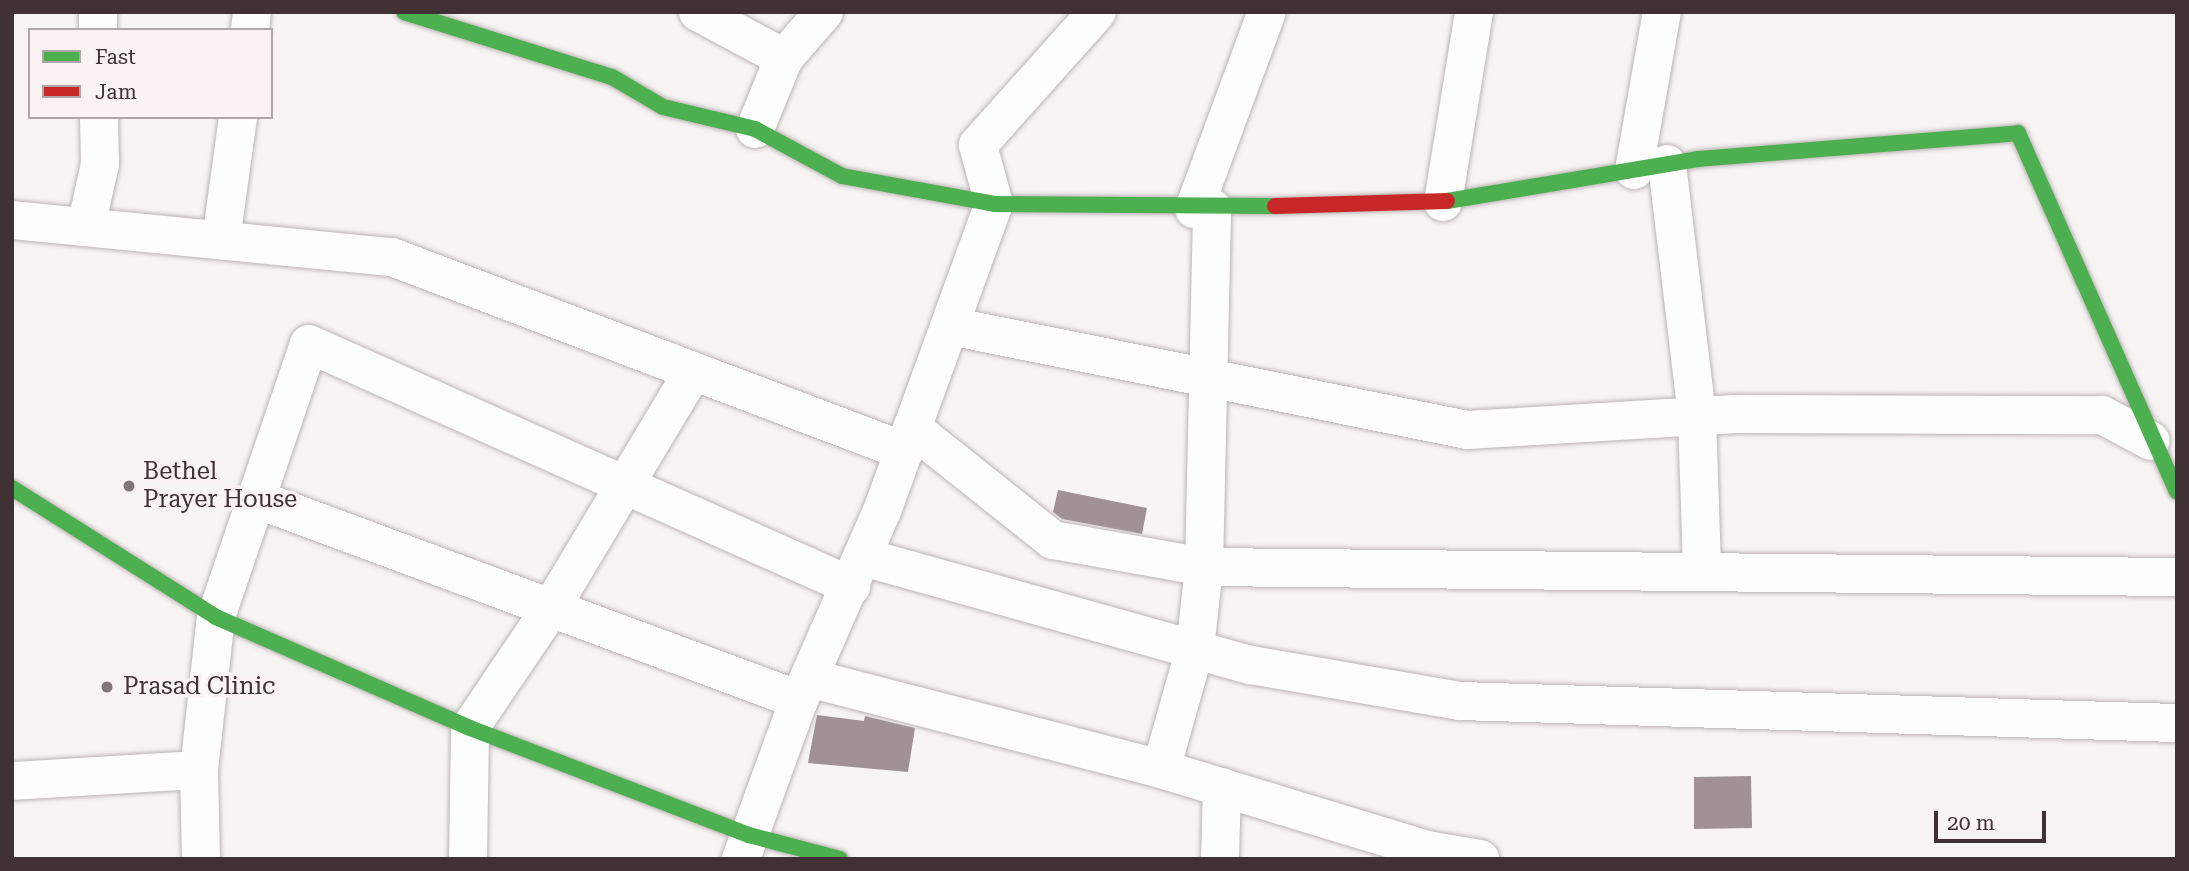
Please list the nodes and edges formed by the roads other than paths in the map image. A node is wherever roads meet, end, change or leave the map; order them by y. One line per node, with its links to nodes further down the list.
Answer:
1 (404, 12): 11 (street)
2 (698, 12): 8 (street)
3 (824, 12): 8 (street)
4 (1097, 12): 14 (street)
5 (1267, 12): 15 (street)
6 (1474, 12): 13 (street)
7 (1662, 12): 12 (street)
8 (784, 58): 11 (street)
9 (99, 119): 17 (street)
10 (238, 119): 18 (street)
11 (755, 129): 14 (street)
12 (1651, 167): 13 (street); 22 (street); 24 (street)
13 (1443, 202): 15 (street)
14 (994, 204): 15 (street); 19 (street)
15 (1203, 209): 21 (street)
16 (12, 220): 17 (street)
17 (86, 227): 18 (street)
18 (221, 240): 20 (street)
19 (950, 326): 21 (street); 23 (street)
20 (693, 372): 23 (street); 25 (street)
21 (1205, 375): 22 (street); 29 (street)
22 (1697, 416): 24 (street); 30 (street)
23 (908, 440): 29 (street); 31 (street)
24 (2151, 441): 27 (street)
25 (625, 485): 28 (street); 31 (street); 33 (street)
26 (12, 488): 34 (street)
27 (2177, 491)
28 (259, 500): 33 (street); 34 (street)
29 (1203, 567): 30 (street); 35 (street)
30 (1702, 568): 32 (street)
31 (857, 571): 35 (street); 36 (street)
32 (2177, 577)
33 (551, 608): 36 (street); 38 (street)
34 (216, 617): 38 (street); 40 (street)
35 (1195, 649): 37 (street); 39 (street)
36 (806, 690): 39 (street); 43 (street)
37 (2177, 723)
38 (470, 728): 43 (street); 45 (street)
39 (1161, 769): 42 (street)
40 (199, 770): 41 (street); 44 (street)
41 (12, 781)
42 (1222, 787): 47 (street); 48 (street)
43 (745, 847): 46 (street)
44 (201, 859)
45 (468, 859)
46 (840, 859)
47 (1220, 859)
48 (1479, 859)

